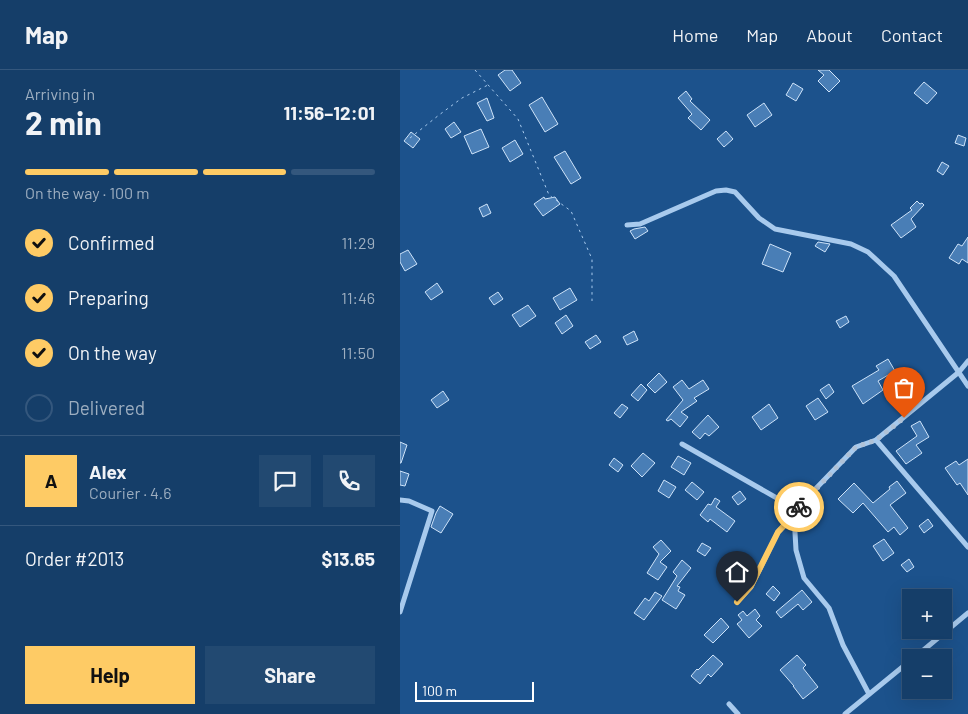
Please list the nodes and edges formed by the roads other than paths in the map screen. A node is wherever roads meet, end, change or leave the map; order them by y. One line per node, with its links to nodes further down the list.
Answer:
1 (627, 225): 3 (street)
2 (968, 361): 3 (street)
3 (959, 372): 4 (street); 5 (street)
4 (968, 386)
5 (876, 440): 8 (street); 9 (street)
6 (682, 444): 8 (street)
7 (400, 500): 11 (street)
8 (794, 515): 10 (street); 15 (street)
9 (968, 547)
10 (737, 602)
11 (400, 612)
12 (968, 613): 13 (street)
13 (925, 649)
14 (902, 668): 15 (street)
15 (869, 694): 18 (street)
16 (729, 704): 17 (street)
17 (738, 714)
18 (845, 714)

